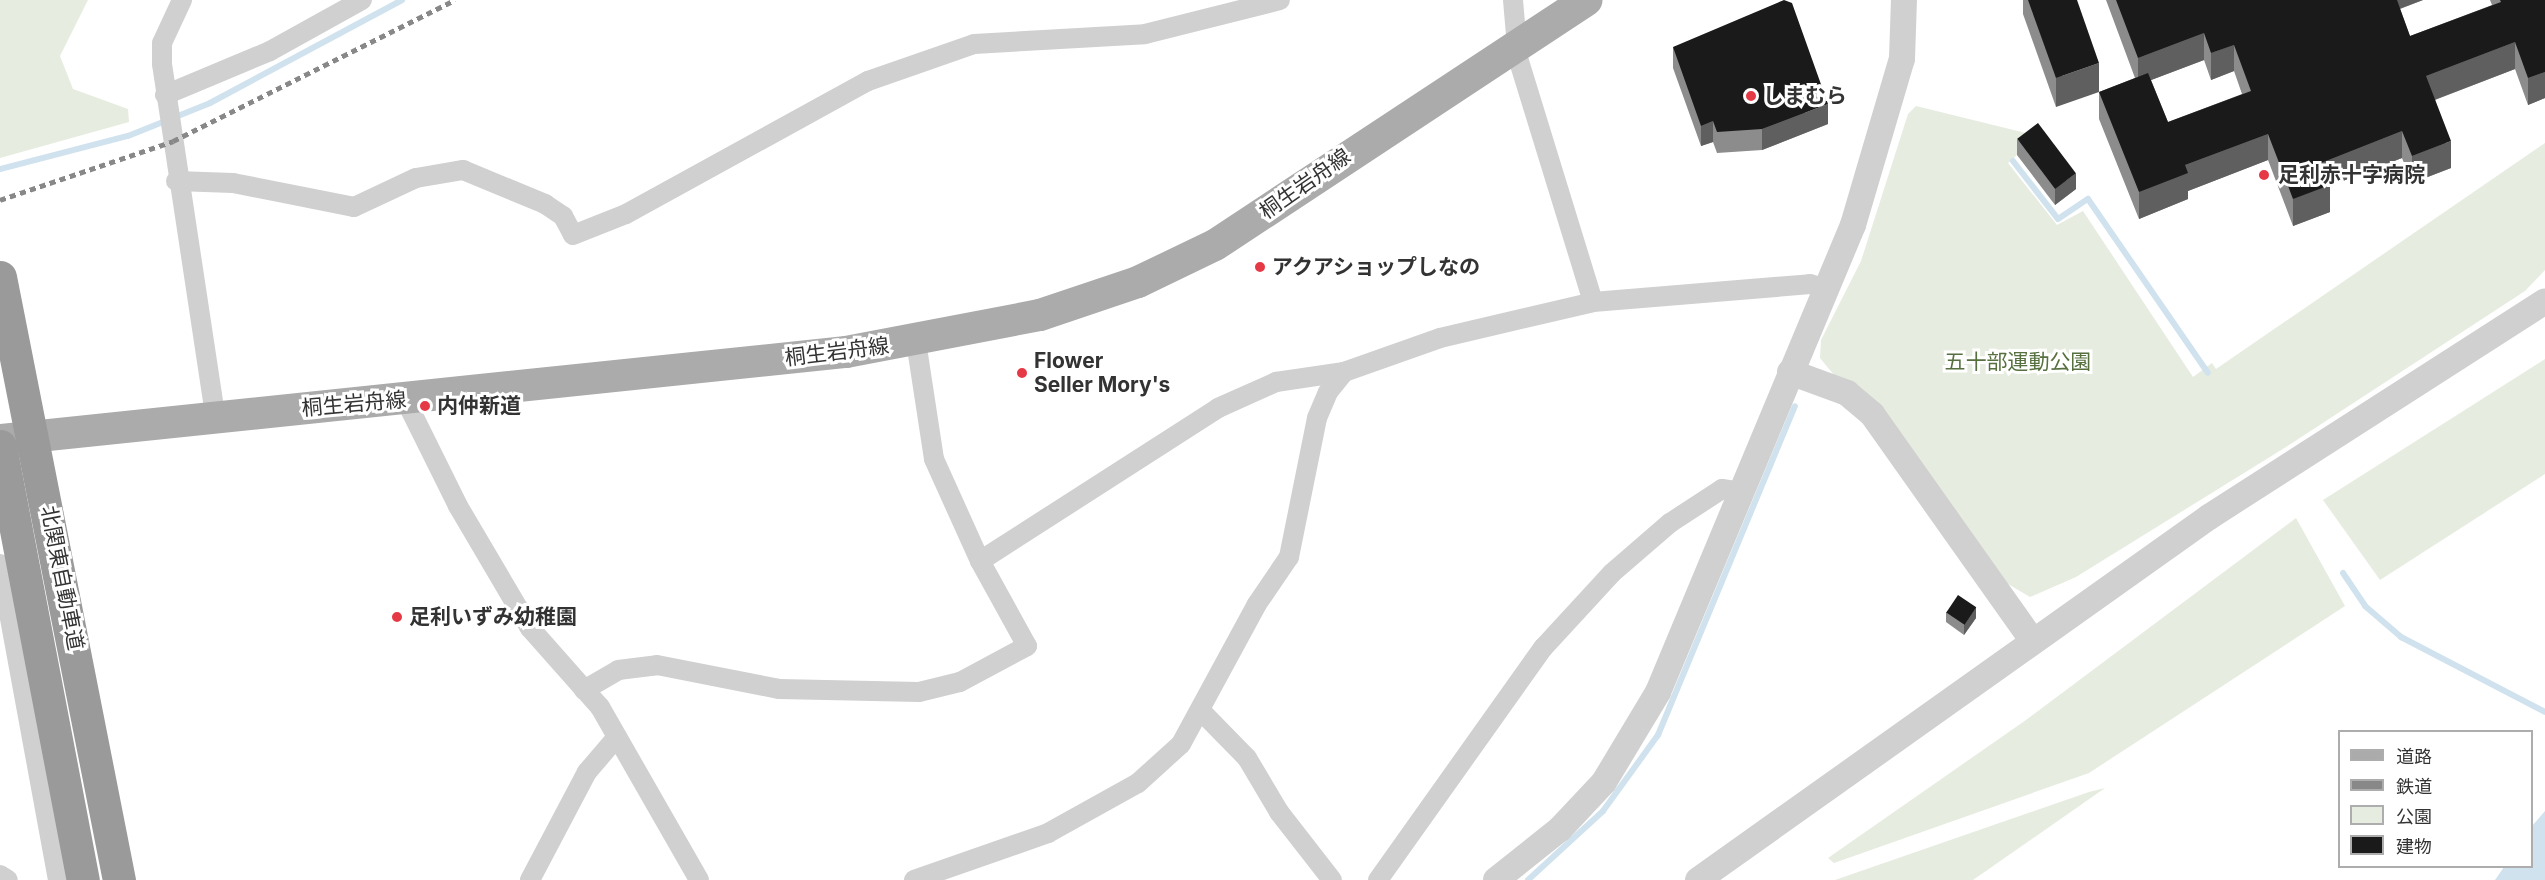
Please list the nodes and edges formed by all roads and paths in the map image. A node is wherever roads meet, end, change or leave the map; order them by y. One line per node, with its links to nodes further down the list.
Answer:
1 (182, 0): 8 (street)
2 (362, 0): 8 (street)
3 (1280, 0): 9 (street)
4 (1513, 0): 7 (street)
5 (1587, 0): 7 (main road, 桐生岩舟線)
6 (1904, 0): 11 (street)
7 (1518, 43): 13 (street); 14 (main road, 桐生岩舟線)
8 (167, 109): 9 (street)
9 (176, 181): 18 (street)
10 (0, 277): 32 (highway, 北関東自動車道, bridge)
11 (1827, 289): 13 (street); 16 (street)
12 (2545, 301): 24 (street)
13 (1593, 302): 15 (street)
14 (916, 341): 17 (main road, 桐生岩舟線); 22 (street)
15 (1344, 372): 22 (street); 26 (street)
16 (1790, 372): 21 (street); 24 (street)
17 (405, 399): 18 (main road, 桐生岩舟線); 25 (street)
18 (215, 416): 19 (main road, 桐生岩舟線)
19 (0, 440)
20 (0, 446): 31 (highway, 北関東自動車道)
21 (1737, 491): 37 (street); 38 (street)
22 (980, 561): 25 (street)
23 (0, 564): 30 (street)
24 (2032, 640): 39 (street)
25 (585, 690): 27 (street)
26 (1202, 711): 35 (street); 36 (street)
27 (617, 737): 33 (street); 34 (street)
28 (0, 875): 29 (street)
29 (8, 880)
30 (58, 880)
31 (82, 880)
32 (119, 880)
33 (530, 880)
34 (699, 880)
35 (914, 880)
36 (1332, 880)
37 (1378, 880)
38 (1496, 880)
39 (1698, 880)

